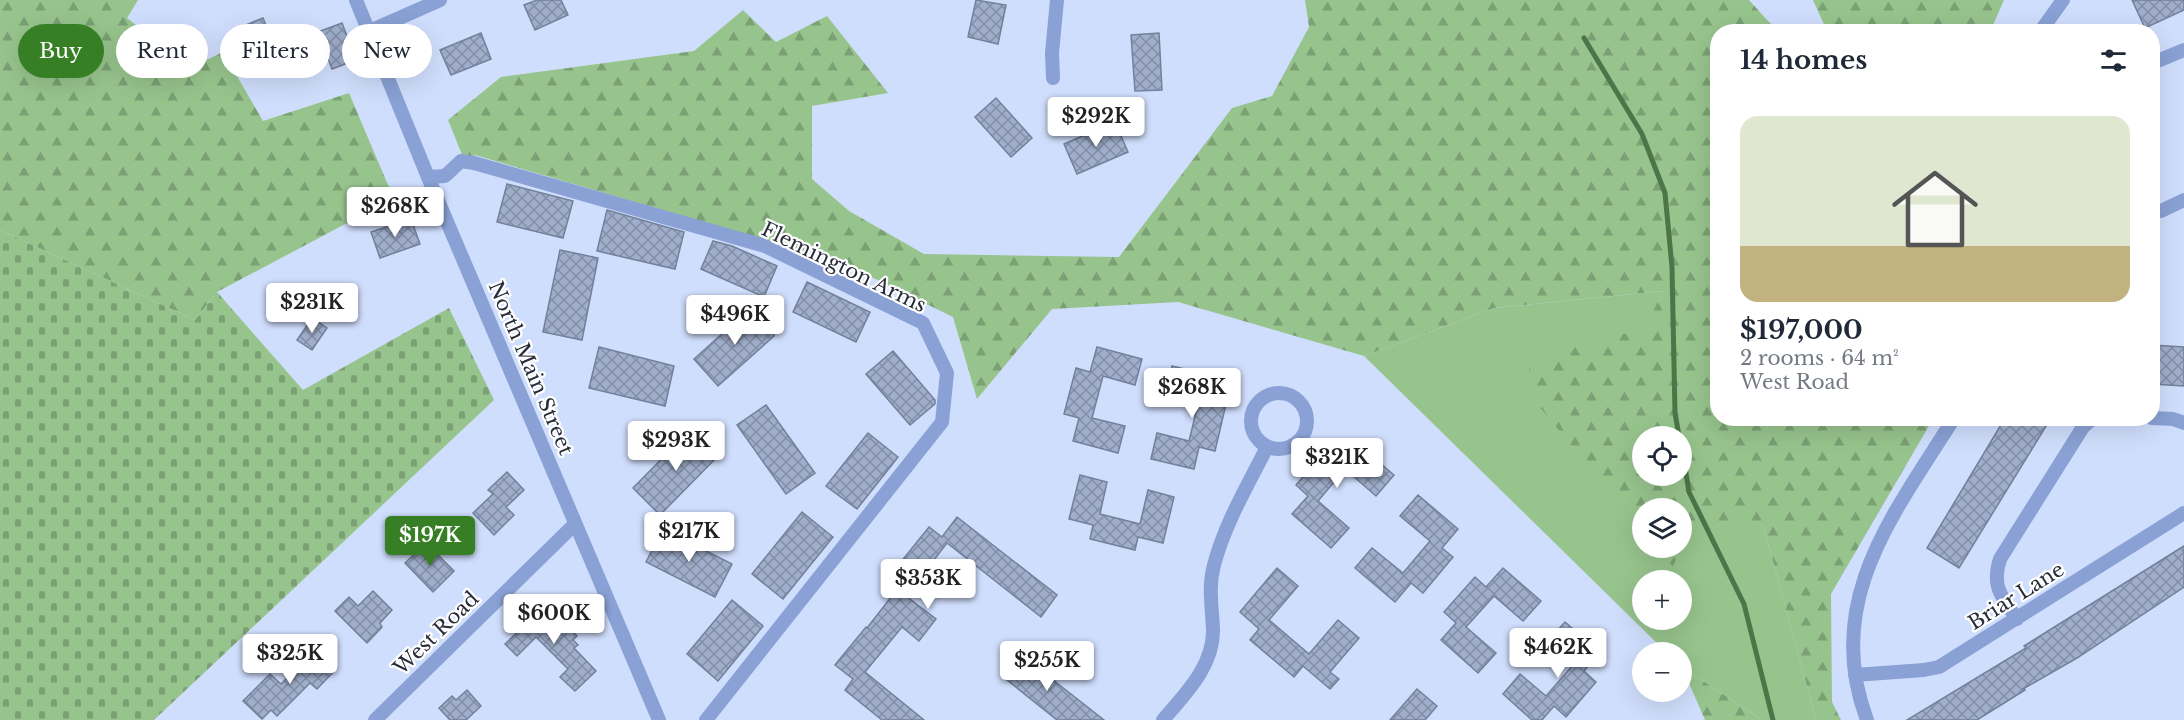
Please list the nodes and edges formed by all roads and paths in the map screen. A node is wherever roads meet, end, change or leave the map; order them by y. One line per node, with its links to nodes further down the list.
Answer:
1 (356, 0): 5 (street, North Main Street)
2 (440, 0): 6 (street)
3 (1057, 0): 11 (street)
4 (2063, 0): 7 (street)
5 (367, 24)
6 (386, 24)
7 (2046, 24)
8 (2184, 50): 9 (street)
9 (2160, 60)
10 (389, 78): 12 (street, North Main Street)
11 (1053, 78)
12 (428, 177): 21 (street, North Main Street); 26 (street, Flemington Arms)
13 (2184, 200): 14 (street)
14 (2160, 211)
15 (2160, 418): 16 (street)
16 (2184, 423)
17 (1949, 426): 23 (street)
18 (2084, 426): 22 (street)
19 (1267, 447): 19 (street); 27 (street)
20 (2184, 513): 22 (street, Briar Lane)
21 (575, 524): 24 (street, West Road); 25 (street, North Main Street)
22 (2017, 619): 23 (street, Briar Lane)
23 (1856, 675): 28 (street)
24 (375, 720)
25 (659, 720)
26 (706, 720)
27 (1163, 720)
28 (1868, 720)

